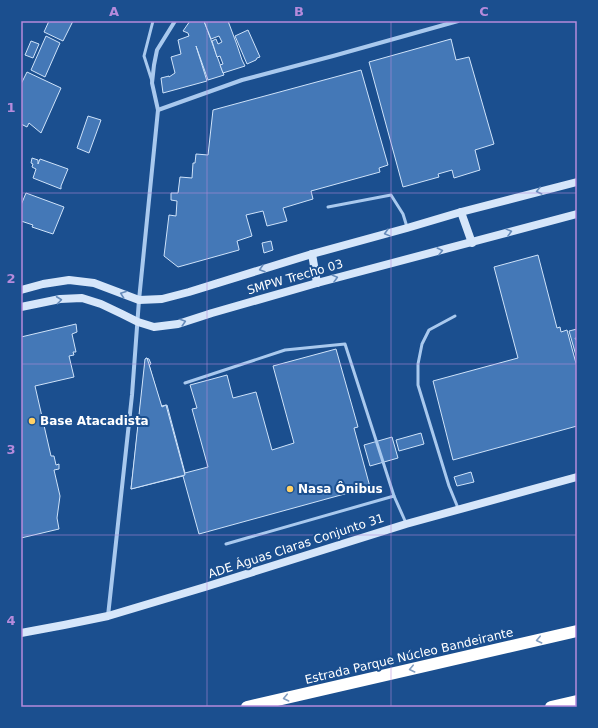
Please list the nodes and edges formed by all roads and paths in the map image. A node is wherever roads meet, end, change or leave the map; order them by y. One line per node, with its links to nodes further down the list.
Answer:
1 (153, 21): 4 (lane)
2 (175, 21): 4 (street)
3 (458, 21): 5 (street)
4 (152, 83): 5 (street)
5 (158, 110): 15 (street)
6 (577, 182): 8 (street, one-way to 8)
7 (328, 207): 10 (lane)
8 (461, 212): 10 (street); 11 (street)
9 (577, 214): 11 (street, SMPW Trecho 03, one-way to 9)
10 (407, 228): 12 (street, one-way to 12)
11 (472, 243): 13 (street, SMPW Trecho 03, one-way to 11)
12 (312, 254): 13 (street); 15 (street, one-way to 15)
13 (317, 283): 18 (street, SMPW Trecho 03, one-way to 13)
14 (21, 290): 15 (street, one-way to 14)
15 (139, 300): 18 (street)
16 (21, 307): 18 (street, SMPW Trecho 03, one-way to 18)
17 (455, 316): 22 (lane)
18 (138, 322): 25 (street)
19 (185, 383): 21 (lane)
20 (577, 477): 22 (street, ADE Águas Claras Conjunto 31)
21 (394, 496): 23 (lane); 24 (lane)
22 (458, 509): 23 (street, ADE Águas Claras Conjunto 31)
23 (406, 524): 25 (street, ADE Águas Claras Conjunto 31)
24 (226, 544)
25 (108, 616): 27 (street, ADE Águas Claras Conjunto 31)
26 (577, 632): 29 (highway, Estrada Parque Núcleo Bandeirante, one-way to 29)
27 (21, 633)
28 (577, 701): 30 (highway)
29 (247, 707)
30 (551, 707)

